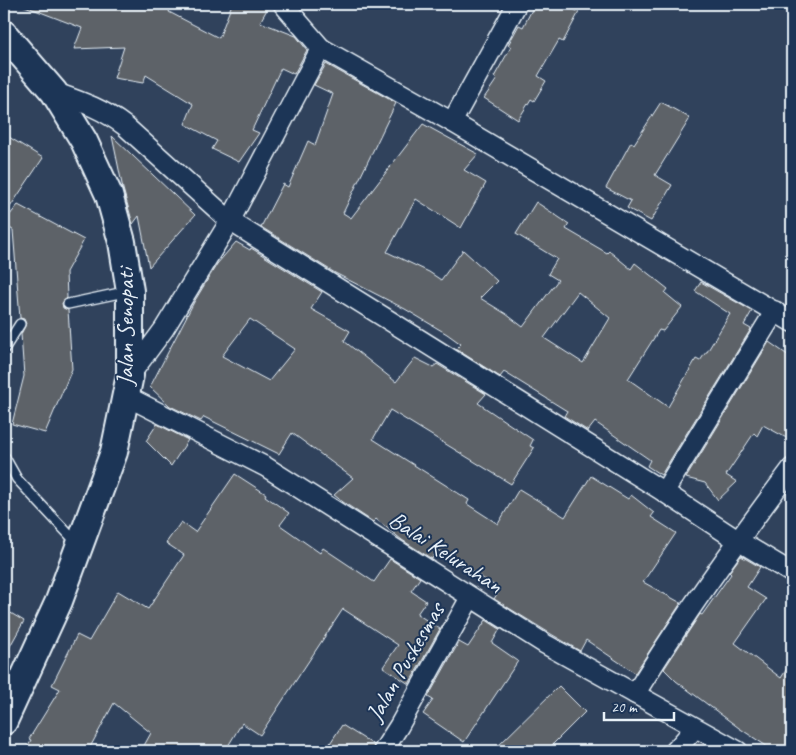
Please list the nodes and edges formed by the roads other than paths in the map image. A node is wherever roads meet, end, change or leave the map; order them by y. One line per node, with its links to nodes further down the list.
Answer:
1 (282, 4): 4 (street)
2 (517, 4): 6 (street)
3 (4, 34): 5 (main road, Jalan Senopati)
4 (322, 48): 6 (street); 7 (street)
5 (54, 92): 7 (street); 8 (main road, Jalan Senopati)
6 (452, 122): 10 (street)
7 (230, 221): 14 (street); 17 (street)
8 (130, 290): 9 (lane); 14 (main road, Jalan Senopati)
9 (68, 304)
10 (775, 311): 11 (street); 17 (street)
11 (792, 322)
12 (20, 324): 13 (lane)
13 (4, 349)
14 (128, 386): 19 (main road, Jalan Senopati); 21 (street, Balai Kelurahan)
15 (4, 456): 19 (lane)
16 (792, 468): 18 (street)
17 (664, 492): 18 (street)
18 (737, 540): 20 (street); 22 (street)
19 (80, 546): 23 (main road, Jalan Senopati)
20 (792, 573)
21 (470, 598): 22 (street, Balai Kelurahan); 25 (street, Jalan Puskesmas)
22 (635, 694): 24 (street, Balai Kelurahan)
23 (4, 721)
24 (695, 728): 26 (street); 27 (street, Balai Kelurahan)
25 (383, 751)
26 (675, 751)
27 (738, 751)

